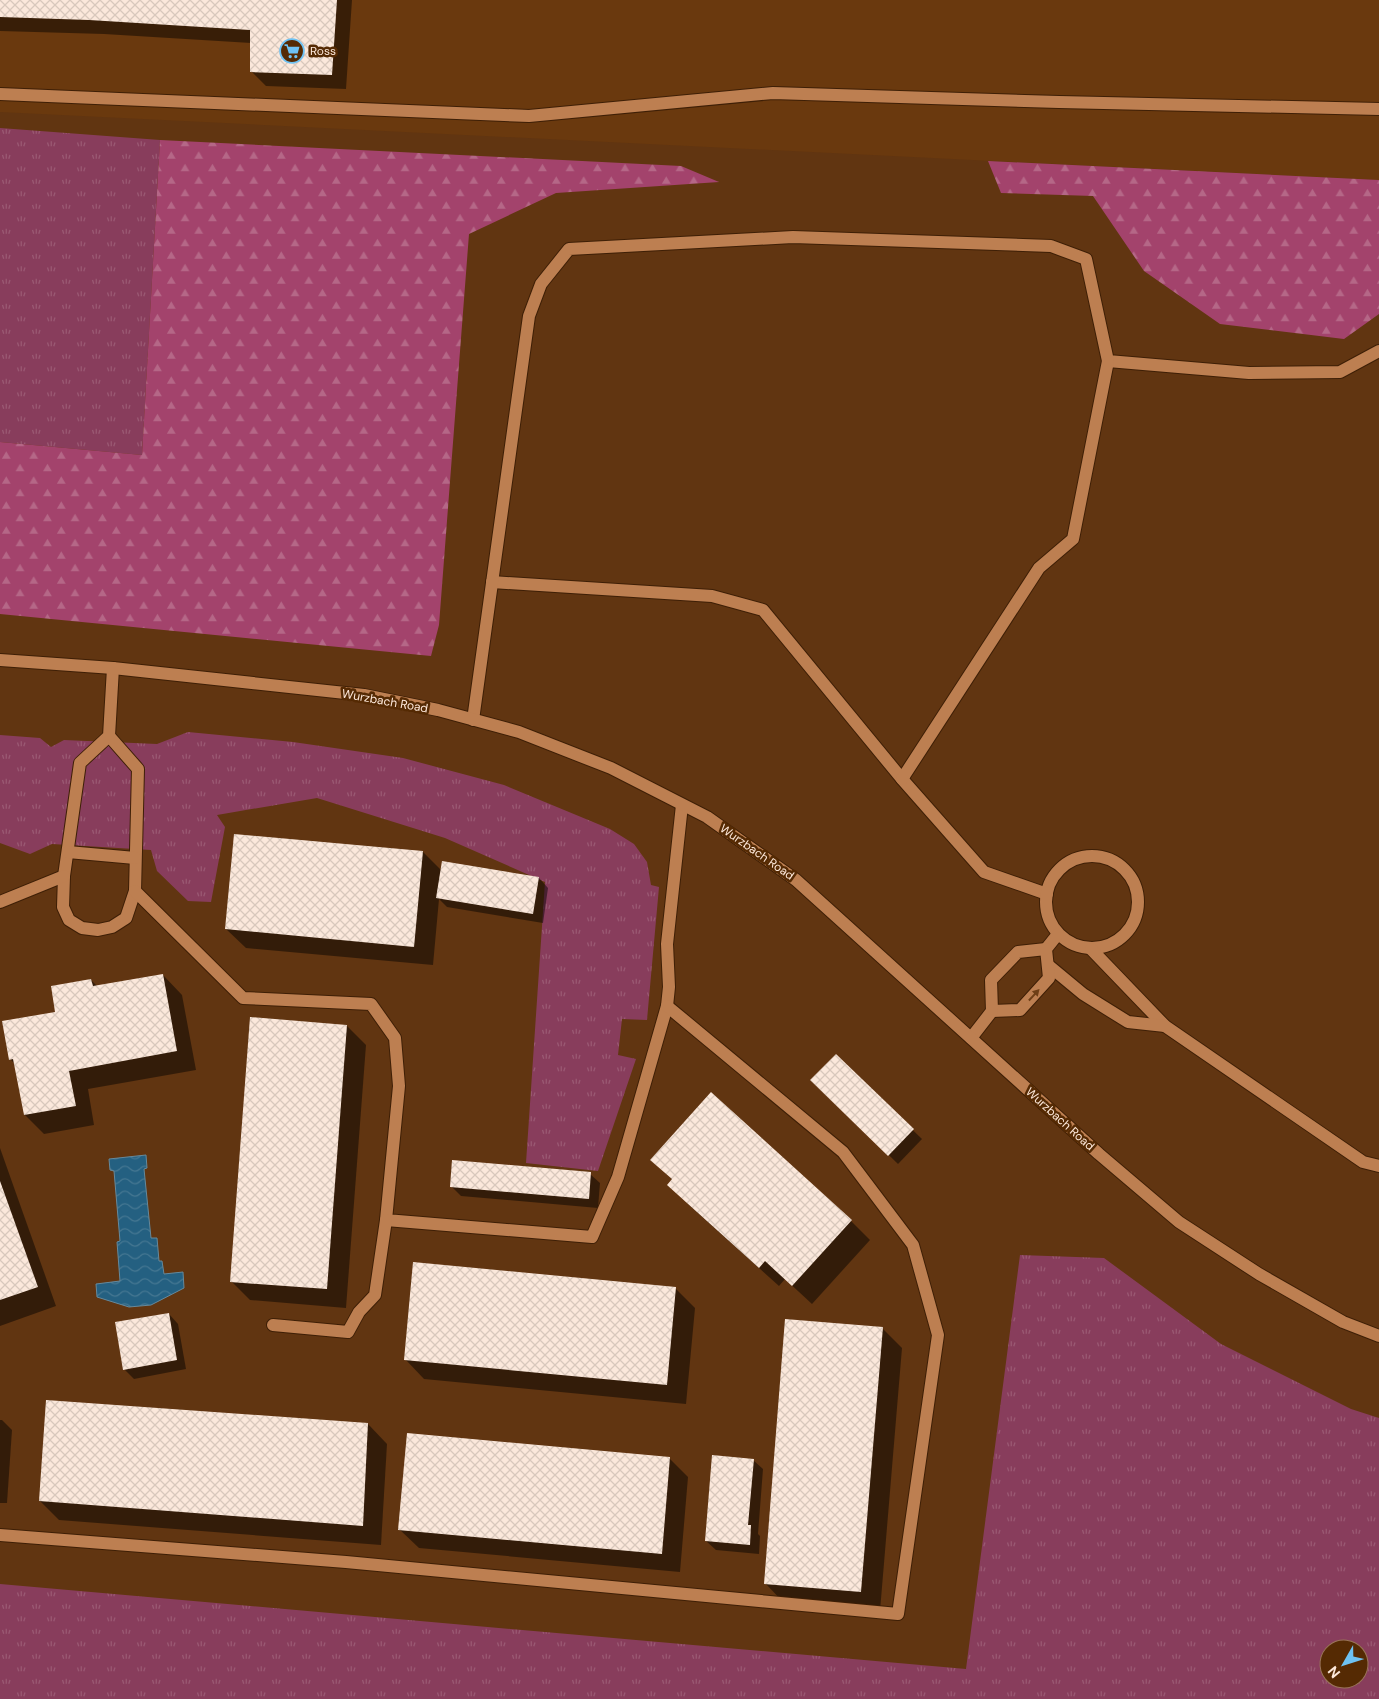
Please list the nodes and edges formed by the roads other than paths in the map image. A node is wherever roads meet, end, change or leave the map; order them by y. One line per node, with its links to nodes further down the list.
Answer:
1 (0, 94): 2 (main road)
2 (1379, 109)
3 (1379, 351): 4 (main road)
4 (1108, 361): 5 (main road); 10 (main road)
5 (492, 582): 8 (main road); 10 (main road)
6 (0, 660): 7 (main road, Wurzbach Road)
7 (113, 668): 8 (main road, Wurzbach Road); 9 (main road)
8 (473, 720): 11 (main road, Wurzbach Road)
9 (109, 736): 12 (main road); 13 (main road)
10 (902, 779): 16 (main road)
11 (682, 805): 22 (main road); 25 (main road, Wurzbach Road)
12 (68, 852): 13 (main road); 14 (main road)
13 (135, 858): 15 (main road)
14 (64, 876): 15 (main road); 17 (main road)
15 (135, 891): 27 (main road)
16 (1047, 894): 18 (main road); 19 (main road)
17 (0, 902)
18 (1058, 934): 19 (main road); 20 (main road)
19 (1091, 948): 24 (main road)
20 (1046, 949): 21 (main road); 23 (main road)
21 (1048, 965): 23 (main road, one-way to 21); 24 (main road)
22 (667, 1006): 27 (main road); 30 (main road)
23 (992, 1011): 25 (main road)
24 (1164, 1026): 26 (main road)
25 (971, 1038): 29 (main road, Wurzbach Road)
26 (1379, 1166)
27 (386, 1220): 28 (main road)
28 (273, 1325)
29 (1379, 1336)
30 (0, 1535)

